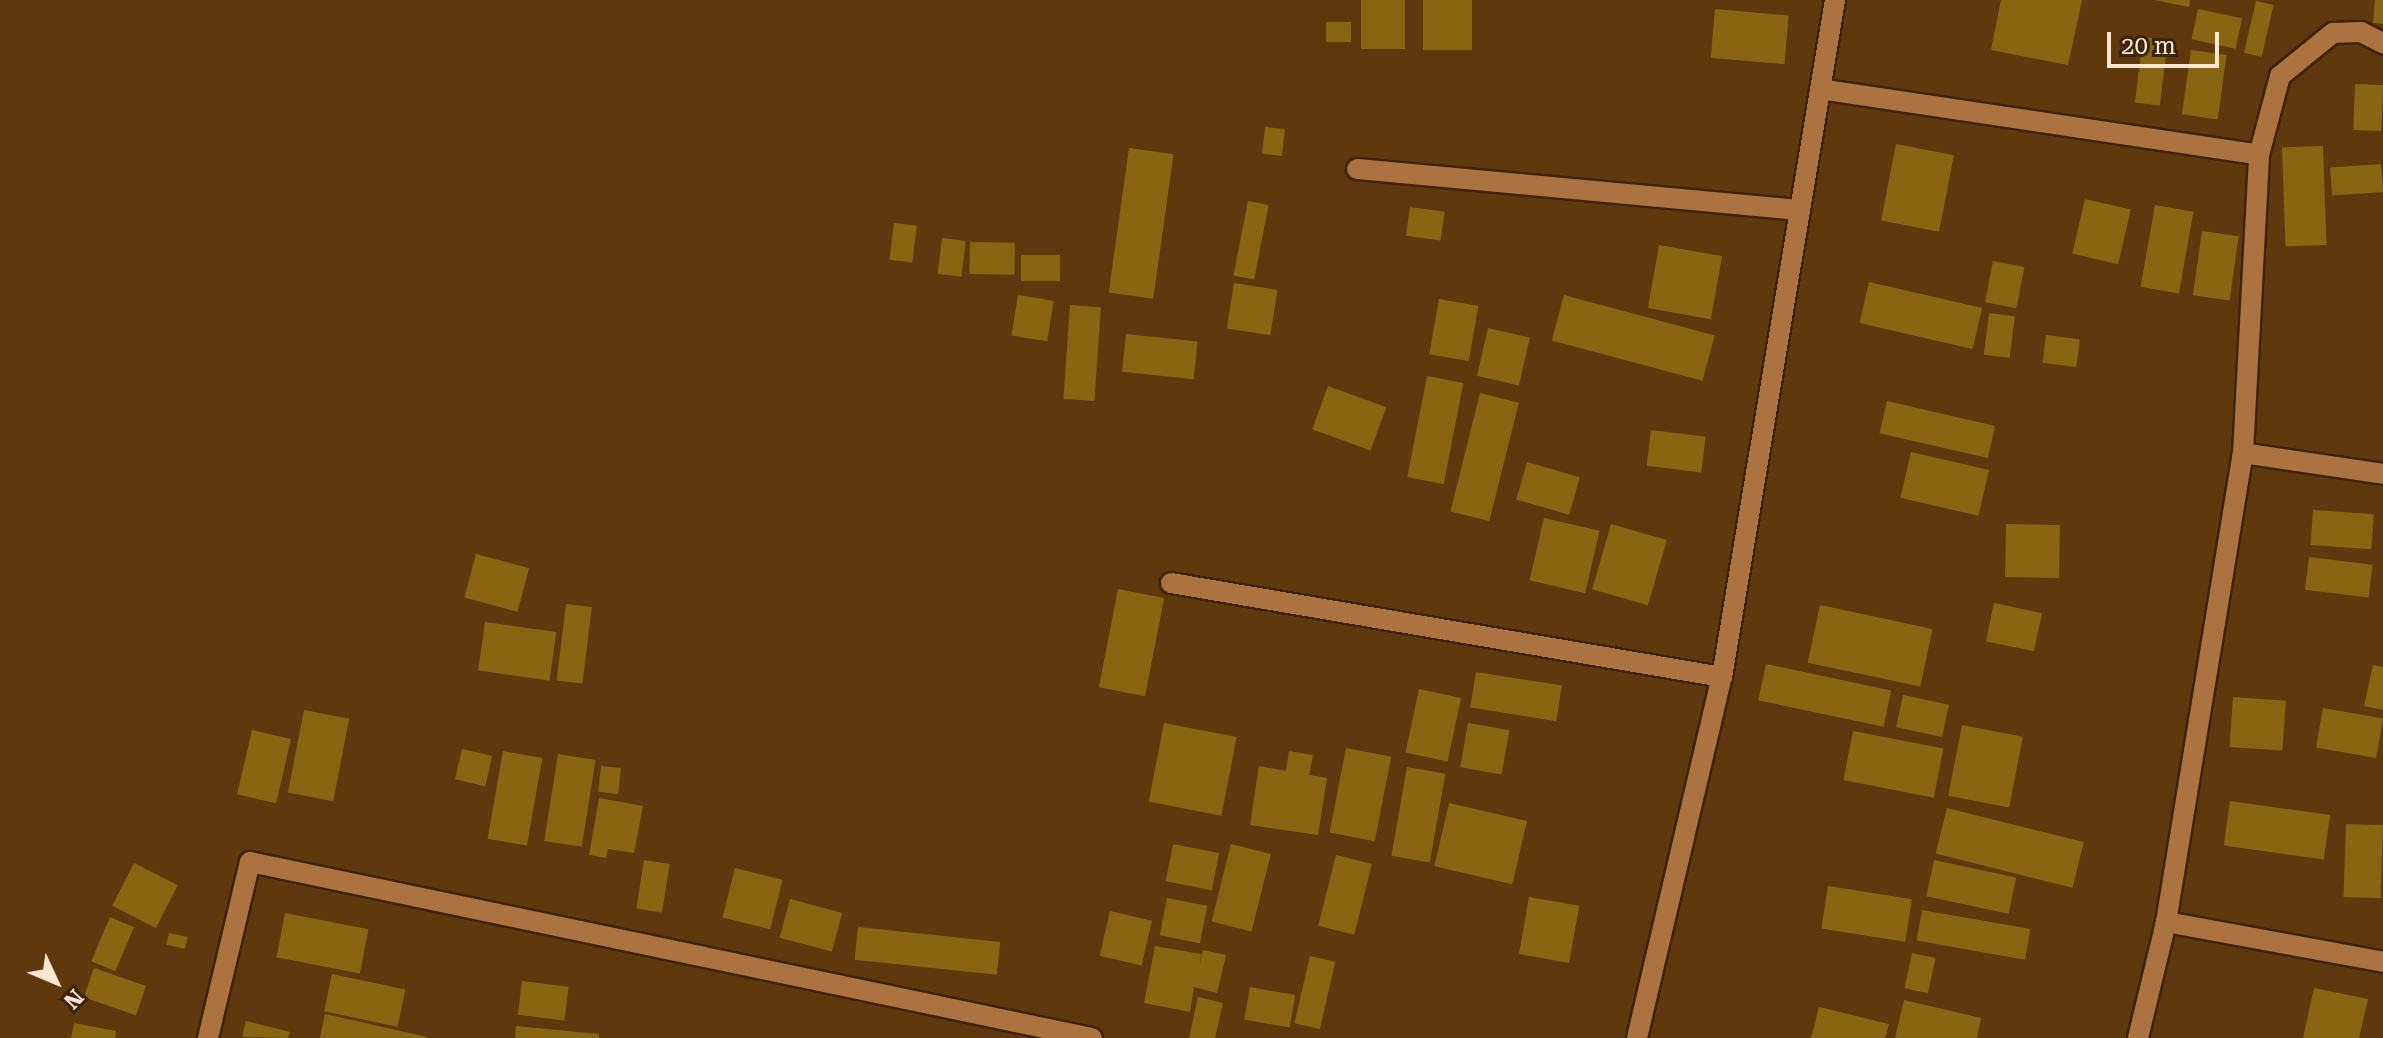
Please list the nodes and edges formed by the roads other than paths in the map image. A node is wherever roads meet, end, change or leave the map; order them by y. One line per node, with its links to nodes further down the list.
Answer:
1 (1835, 0): 3 (street)
2 (2383, 43): 4 (street)
3 (1820, 89): 4 (street); 6 (street)
4 (2259, 155): 7 (street)
5 (1357, 169): 6 (street)
6 (1800, 210): 10 (street)
7 (2243, 453): 8 (street); 11 (street)
8 (2383, 474)
9 (1171, 583): 10 (street)
10 (1722, 677): 15 (street)
11 (2166, 922): 12 (street); 16 (street)
12 (2383, 962)
13 (208, 1038): 14 (street)
14 (1092, 1038)
15 (1637, 1038)
16 (2138, 1038)

